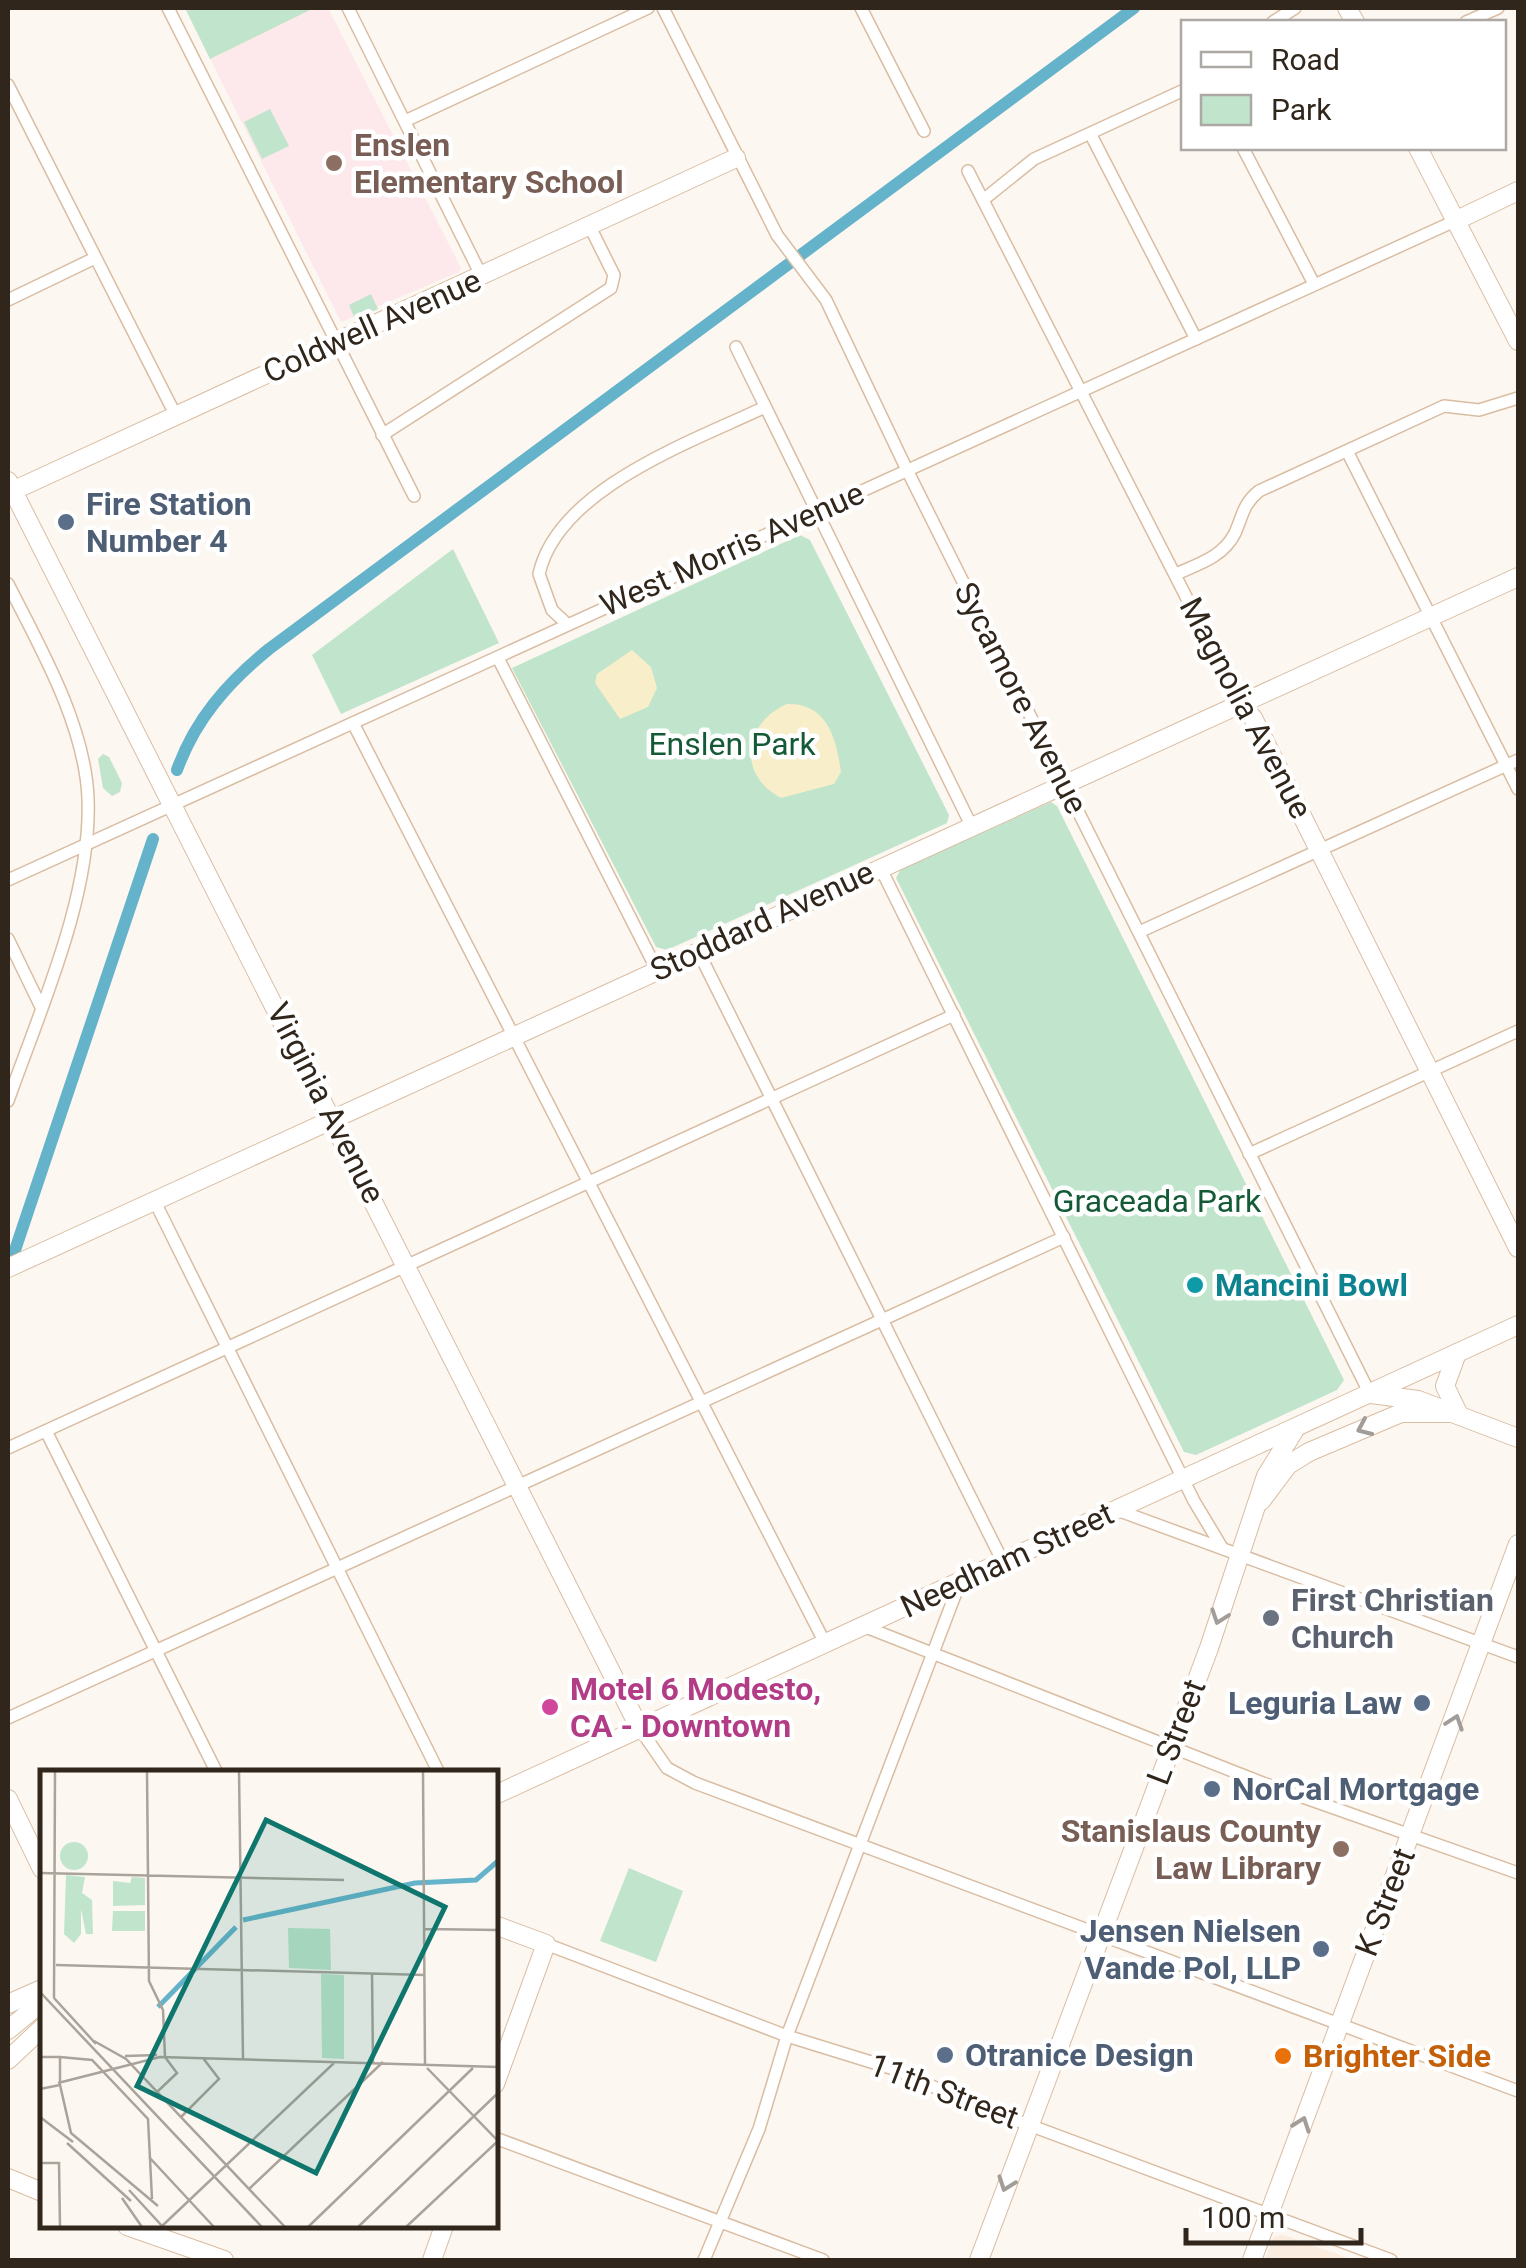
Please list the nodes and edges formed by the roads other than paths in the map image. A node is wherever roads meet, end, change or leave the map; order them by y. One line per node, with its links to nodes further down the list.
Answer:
1 (168, 8): 26 (street)
2 (348, 8): 10 (street)
3 (648, 8): 10 (street)
4 (663, 8): 15 (street, Sycamore Avenue)
5 (861, 8): 11 (street)
6 (1498, 8): 7 (street)
7 (1471, 20)
8 (8, 85): 21 (street)
9 (1181, 91): 12 (street)
10 (405, 121): 22 (street)
11 (924, 132)
12 (1091, 135): 18 (street); 25 (street)
13 (1243, 150): 23 (street)
14 (1419, 150): 19 (street)
15 (736, 158): 20 (street, Coldwell Avenue); 35 (street, Sycamore Avenue)
16 (968, 171): 18 (street, Magnolia Avenue)
17 (1518, 190): 19 (street)
18 (984, 200): 29 (street, Magnolia Avenue)
19 (1457, 220): 23 (street, West Morris Avenue); 27 (street)
20 (590, 227): 22 (street, Coldwell Avenue); 33 (street)
21 (95, 258): 24 (street); 32 (street)
22 (482, 277): 26 (street, Coldwell Avenue)
23 (1314, 284): 25 (street, West Morris Avenue)
24 (8, 300)
25 (1196, 339): 29 (street, West Morris Avenue)
26 (334, 342): 32 (street, Coldwell Avenue); 33 (street)
27 (1518, 342)
28 (736, 346): 31 (street)
29 (1079, 393): 35 (street, West Morris Avenue); 39 (street, Magnolia Avenue)
30 (1518, 398): 34 (street)
31 (765, 407): 38 (street); 43 (street)
32 (175, 414): 36 (street, Coldwell Avenue)
33 (382, 435): 37 (street)
34 (1347, 451): 39 (street); 42 (street)
35 (907, 470): 38 (street, West Morris Avenue); 48 (street, Sycamore Avenue)
36 (9, 488): 50 (street, Virginia Avenue)
37 (414, 496)
38 (814, 512): 43 (street, West Morris Avenue); 51 (street)
39 (1176, 574): 45 (street, Magnolia Avenue)
40 (1518, 576): 42 (street, Stoddard Avenue)
41 (8, 584): 52 (street)
42 (1430, 617): 45 (street, Stoddard Avenue); 47 (street)
43 (567, 624): 44 (street, West Morris Avenue)
44 (498, 658): 46 (street, West Morris Avenue); 59 (street)
45 (1242, 704): 48 (street, Stoddard Avenue); 53 (street, Magnolia Avenue)
46 (353, 724): 50 (street, West Morris Avenue); 63 (street)
47 (1513, 762): 49 (street); 53 (street)
48 (1064, 784): 51 (street, Stoddard Avenue); 56 (street, Sycamore Avenue)
49 (1518, 789)
50 (172, 806): 52 (street, West Morris Avenue); 67 (street, Virginia Avenue)
51 (971, 825): 54 (street, Stoddard Avenue)
52 (83, 846): 55 (street, West Morris Avenue); 60 (street)
53 (1320, 851): 56 (street); 64 (street, Magnolia Avenue)
54 (880, 867): 58 (street, Stoddard Avenue); 61 (street)
55 (8, 880)
56 (1140, 932): 68 (street, Sycamore Avenue)
57 (8, 939): 60 (street)
58 (698, 951): 59 (street, Stoddard Avenue); 65 (street)
59 (658, 970): 63 (street, Stoddard Avenue)
60 (41, 1007): 66 (street)
61 (954, 1015): 65 (street); 71 (street)
62 (1518, 1031): 64 (street)
63 (512, 1036): 67 (street, Stoddard Avenue); 69 (street)
64 (1429, 1070): 68 (street); 72 (street, Magnolia Avenue)
65 (772, 1098): 69 (street); 75 (street)
66 (8, 1101)
67 (334, 1119): 70 (street, Stoddard Avenue); 73 (street, Virginia Avenue)
68 (1249, 1154): 79 (street, Sycamore Avenue)
69 (590, 1182): 73 (street); 80 (street)
70 (155, 1202): 74 (street, Stoddard Avenue); 77 (street)
71 (1064, 1237): 75 (street); 86 (street)
72 (1518, 1248)
73 (407, 1265): 77 (street); 87 (street, Virginia Avenue)
74 (8, 1268)
75 (884, 1319): 80 (street); 93 (street)
76 (1518, 1325): 78 (street, Needham Street)
77 (227, 1348): 82 (street); 94 (street)
78 (1458, 1353): 79 (street, Needham Street); 81 (street)
79 (1370, 1394): 81 (street); 83 (street, Needham Street)
80 (702, 1402): 87 (street); 97 (street)
81 (1458, 1413): 84 (street); 88 (street, one-way to 88)
82 (46, 1431): 85 (street); 99 (street)
83 (1295, 1431): 86 (street, Needham Street); 88 (street, L Street)
84 (1518, 1438)
85 (8, 1448)
86 (1184, 1480): 89 (street, Needham Street); 91 (street)
87 (518, 1486): 94 (street); 103 (street, Virginia Avenue)
88 (1256, 1505): 92 (street, L Street)
89 (1117, 1510): 91 (street); 93 (street, Needham Street)
90 (1518, 1544): 98 (street, K Street)
91 (1221, 1546): 92 (street)
92 (1241, 1556): 98 (street); 104 (street, L Street, one-way to 104)
93 (1003, 1562): 95 (street, Needham Street)
94 (337, 1568): 99 (street); 106 (street)
95 (960, 1582): 96 (street, Needham Street); 100 (street)
96 (863, 1626): 97 (street, Needham Street); 100 (street)
97 (825, 1643): 103 (street, Needham Street)
98 (1481, 1644): 101 (street); 109 (street, K Street, one-way to 98)
99 (156, 1650): 102 (street); 105 (street)
100 (932, 1652): 104 (street); 110 (street)
101 (1518, 1657)
102 (8, 1718)
103 (640, 1728): 107 (street, Needham Street); 110 (street)
104 (1170, 1746): 109 (street); 114 (street, L Street)
105 (216, 1770)
106 (438, 1770)
107 (498, 1793)
108 (8, 1799): 111 (street)
109 (1410, 1835): 112 (street); 119 (street, K Street)
110 (861, 1842): 114 (street); 122 (street)
111 (40, 1865)
112 (1518, 1873)
113 (498, 1926): 115 (street, 11th Street)
114 (1100, 1933): 119 (street); 127 (street, L Street)
115 (546, 1944): 122 (street, 11th Street); 125 (street)
116 (40, 1989): 117 (street)
117 (8, 2004)
118 (40, 2004): 120 (street)
119 (1338, 2025): 126 (street); 131 (street, K Street, one-way to 119)
120 (8, 2030)
121 (40, 2030): 124 (street)
122 (787, 2036): 127 (street, 11th Street); 132 (street)
123 (40, 2039): 124 (street)
124 (8, 2062)
125 (498, 2076)
126 (1518, 2091)
127 (1028, 2124): 131 (street, 11th Street); 140 (street, L Street, one-way to 140)
128 (498, 2139): 132 (street)
129 (8, 2178): 130 (street)
130 (40, 2191)
131 (1269, 2216): 141 (street, K Street); 142 (street, 11th Street)
132 (718, 2222): 138 (street); 139 (street)
133 (138, 2228): 135 (street)
134 (443, 2228): 137 (street)
135 (167, 2233): 136 (street)
136 (224, 2260)
137 (432, 2260)
138 (704, 2260)
139 (823, 2260)
140 (979, 2260)
141 (1252, 2260)
142 (1391, 2260)

